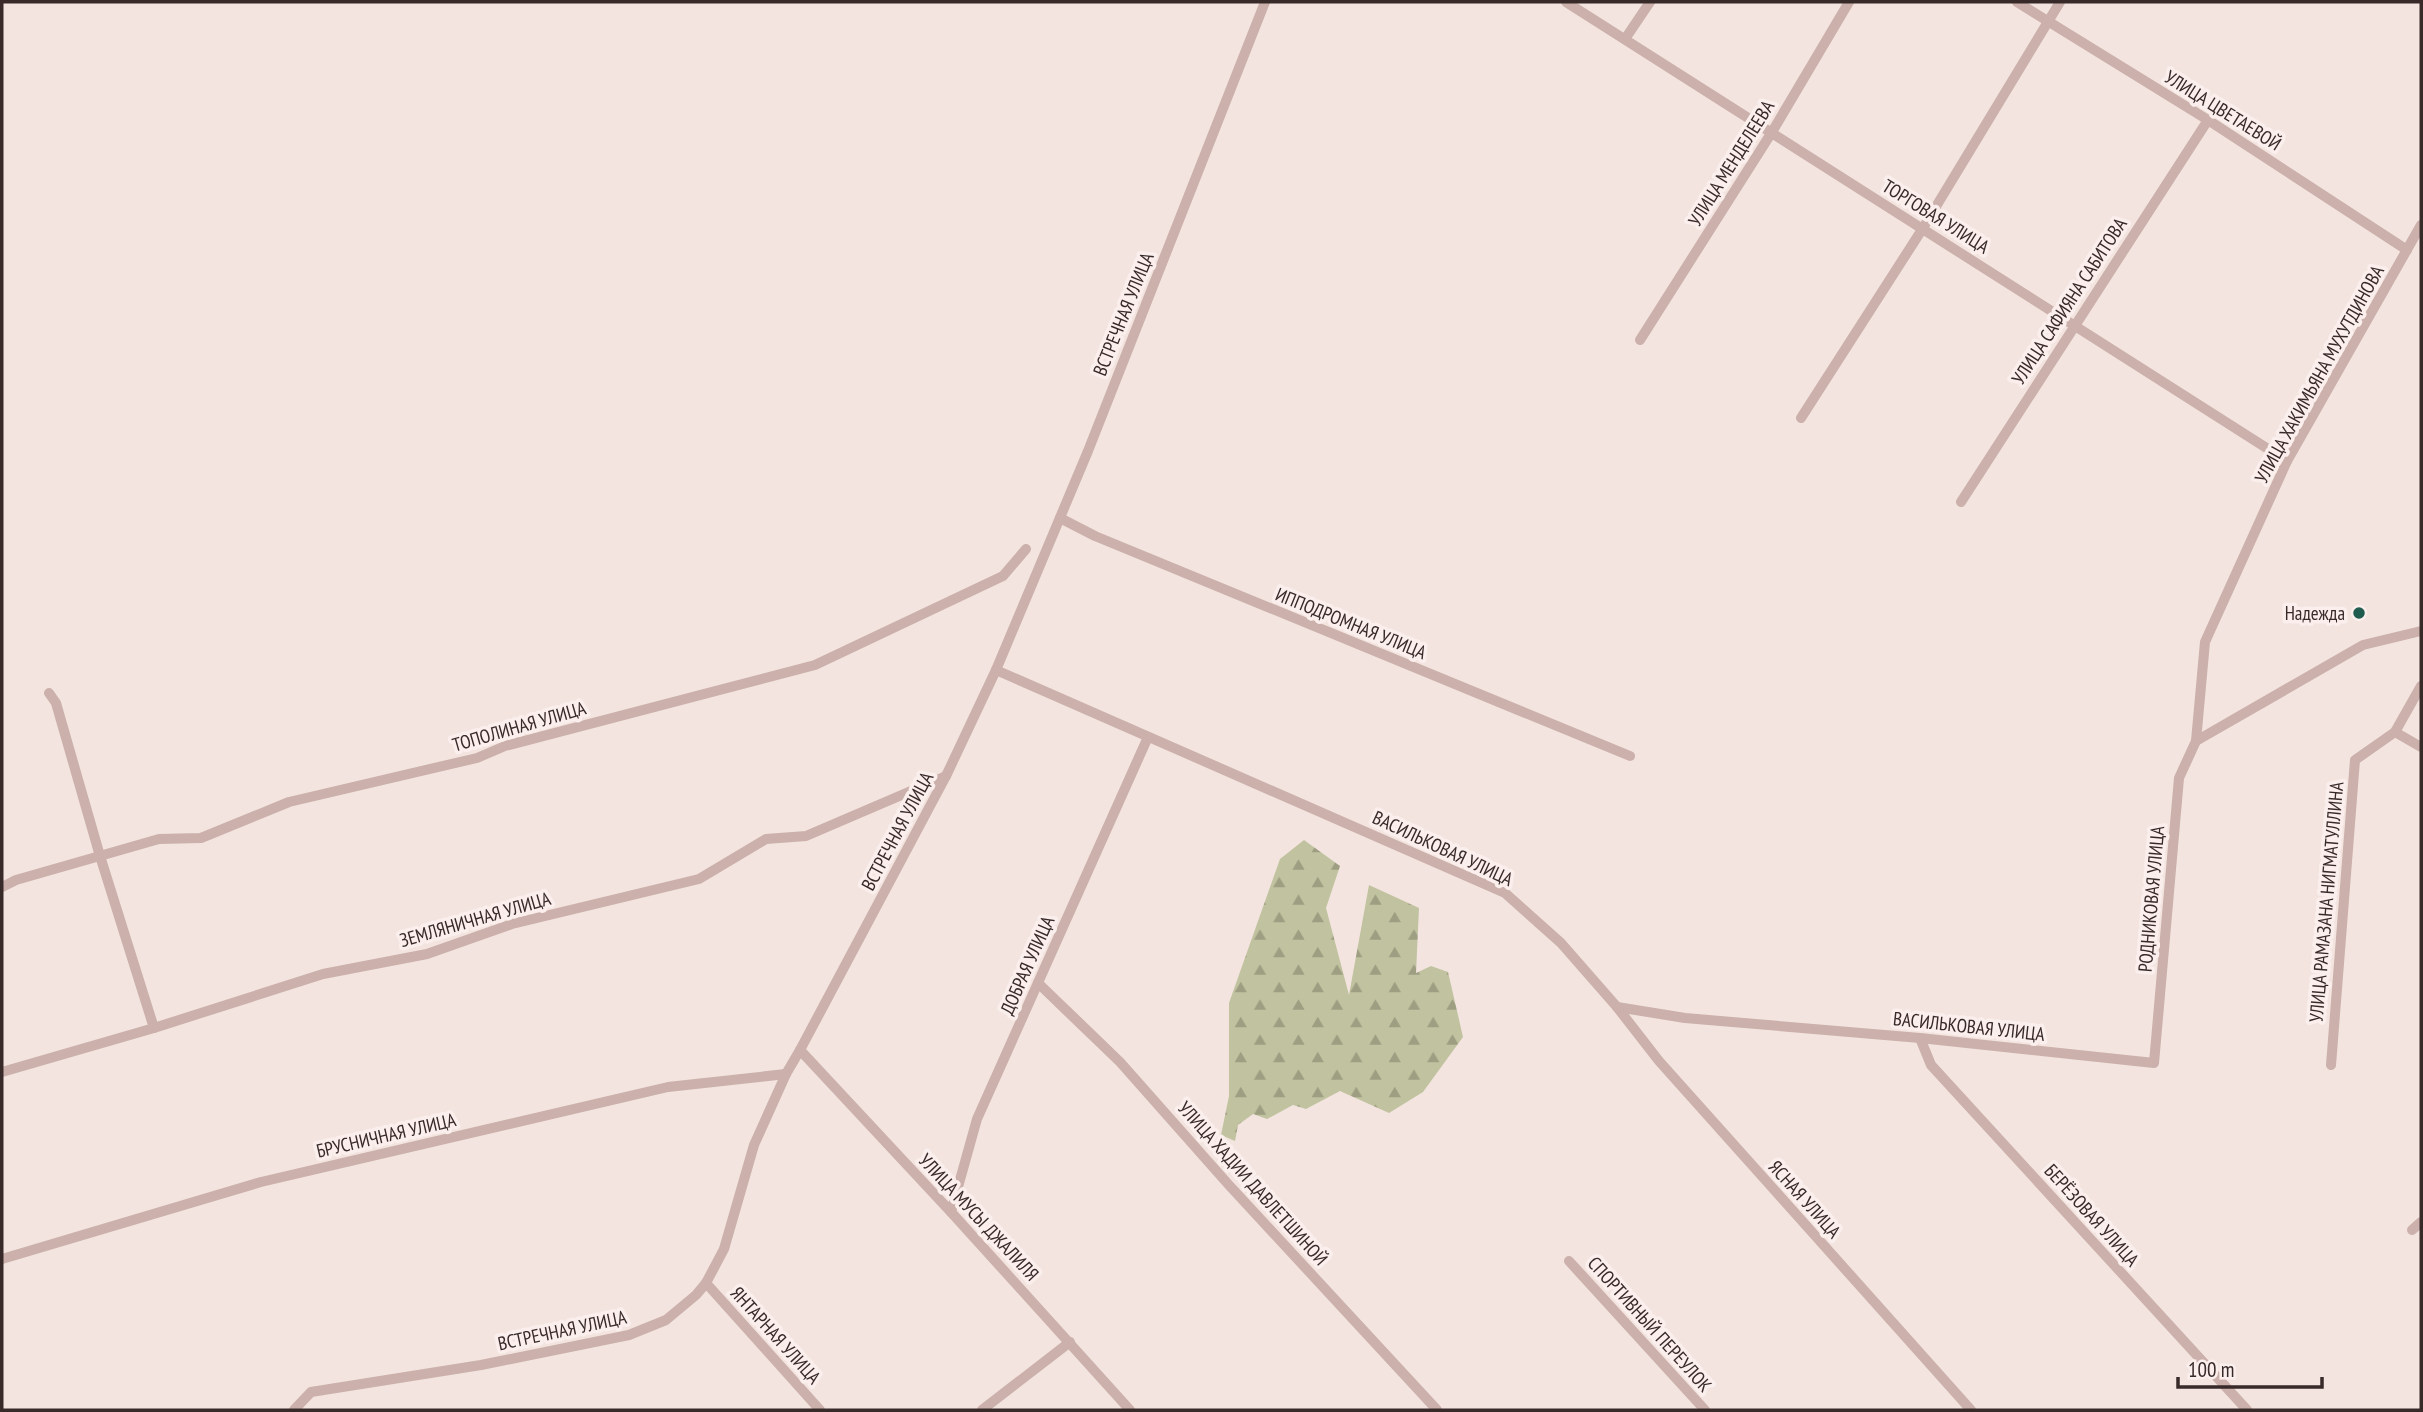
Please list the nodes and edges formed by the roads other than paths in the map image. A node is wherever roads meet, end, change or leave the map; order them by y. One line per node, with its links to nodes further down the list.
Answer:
1 (1265, 2): 19 (street, ВСТРЕЧНАЯ УЛИЦА)
2 (1566, 2): 8 (street, ТОРГОВАЯ УЛИЦА)
3 (1650, 2): 8 (street)
4 (1849, 2): 10 (street, УЛИЦА МЕНДЕЛЕЕВА)
5 (2017, 2): 7 (street, УЛИЦА ЦВЕТАЕВОЙ)
6 (2060, 2): 7 (street)
7 (2048, 22): 9 (street, УЛИЦА ЦВЕТАЕВОЙ); 12 (street)
8 (1625, 39): 10 (street, ТОРГОВАЯ УЛИЦА)
9 (2208, 120): 13 (street, УЛИЦА ЦВЕТАЕВОЙ); 14 (street, УЛИЦА САФИЯНА САБИТОВА)
10 (1772, 132): 12 (street, ТОРГОВАЯ УЛИЦА); 15 (street, УЛИЦА МЕНДЕЛЕЕВА)
11 (2421, 225): 13 (street, УЛИЦА ХАКИМЬЯНА МУХУТДИНОВА)
12 (1923, 228): 14 (street, ТОРГОВАЯ УЛИЦА); 16 (street)
13 (2407, 250): 17 (street, УЛИЦА ХАКИМЬЯНА МУХУТДИНОВА)
14 (2074, 324): 17 (street, ТОРГОВАЯ УЛИЦА); 18 (street, УЛИЦА САФИЯНА САБИТОВА)
15 (1640, 340)
16 (1801, 418)
17 (2287, 461): 27 (street, УЛИЦА ХАКИМЬЯНА МУХУТДИНОВА)
18 (1961, 502)
19 (1060, 517): 22 (street, ВСТРЕЧНАЯ УЛИЦА); 29 (street, ИППОДРОМНАЯ УЛИЦА)
20 (1026, 549): 31 (street, ТОПОЛИНАЯ УЛИЦА)
21 (2421, 631): 27 (street)
22 (996, 670): 26 (street, ВАСИЛЬКОВАЯ УЛИЦА); 30 (street, ВСТРЕЧНАЯ УЛИЦА)
23 (2421, 686): 25 (street, УЛИЦА РАМАЗАНА НИГМАТУЛЛИНА)
24 (50, 693): 31 (street)
25 (2395, 732): 28 (street); 39 (street, УЛИЦА РАМАЗАНА НИГМАТУЛЛИНА)
26 (1149, 737): 33 (street, ДОБРАЯ УЛИЦА); 34 (street, ВАСИЛЬКОВАЯ УЛИЦА)
27 (2196, 741): 38 (street, РОДНИКОВАЯ УЛИЦА)
28 (2421, 747)
29 (1630, 757)
30 (946, 776): 35 (street, ЗЕМЛЯНИЧНАЯ УЛИЦА); 37 (street, ВСТРЕЧНАЯ УЛИЦА)
31 (100, 856): 32 (street, ТОПОЛИНАЯ УЛИЦА); 35 (street)
32 (2, 887)
33 (1038, 983): 42 (street, ДОБРАЯ УЛИЦА); 51 (street, УЛИЦА ХАДИИ ДАВЛЕТШИНОЙ)
34 (1618, 1007): 36 (street, ВАСИЛЬКОВАЯ УЛИЦА); 53 (street, ЯСНАЯ УЛИЦА)
35 (154, 1028): 40 (street, ЗЕМЛЯНИЧНАЯ УЛИЦА)
36 (1920, 1038): 38 (street, ВАСИЛЬКОВАЯ УЛИЦА); 54 (street, БЕРЁЗОВАЯ УЛИЦА)
37 (800, 1050): 41 (street, ВСТРЕЧНАЯ УЛИЦА); 42 (street, УЛИЦА МУСЫ ДЖАЛИЛЯ)
38 (2154, 1063)
39 (2331, 1065)
40 (2, 1072)
41 (786, 1074): 43 (street, БРУСНИЧНАЯ УЛИЦА); 45 (street, ВСТРЕЧНАЯ УЛИЦА)
42 (951, 1212): 46 (street, УЛИЦА МУСЫ ДЖАЛИЛЯ)
43 (2, 1259)
44 (1569, 1261): 52 (street, СПОРТИВНЫЙ ПЕРЕУЛОК)
45 (706, 1283): 47 (street, ВСТРЕЧНАЯ УЛИЦА); 48 (street, ЯНТАРНАЯ УЛИЦА)
46 (1070, 1342): 49 (street); 50 (street, УЛИЦА МУСЫ ДЖАЛИЛЯ)
47 (295, 1410)
48 (821, 1410)
49 (982, 1410)
50 (1130, 1410)
51 (1437, 1410)
52 (1705, 1410)
53 (1971, 1410)
54 (2247, 1410)

